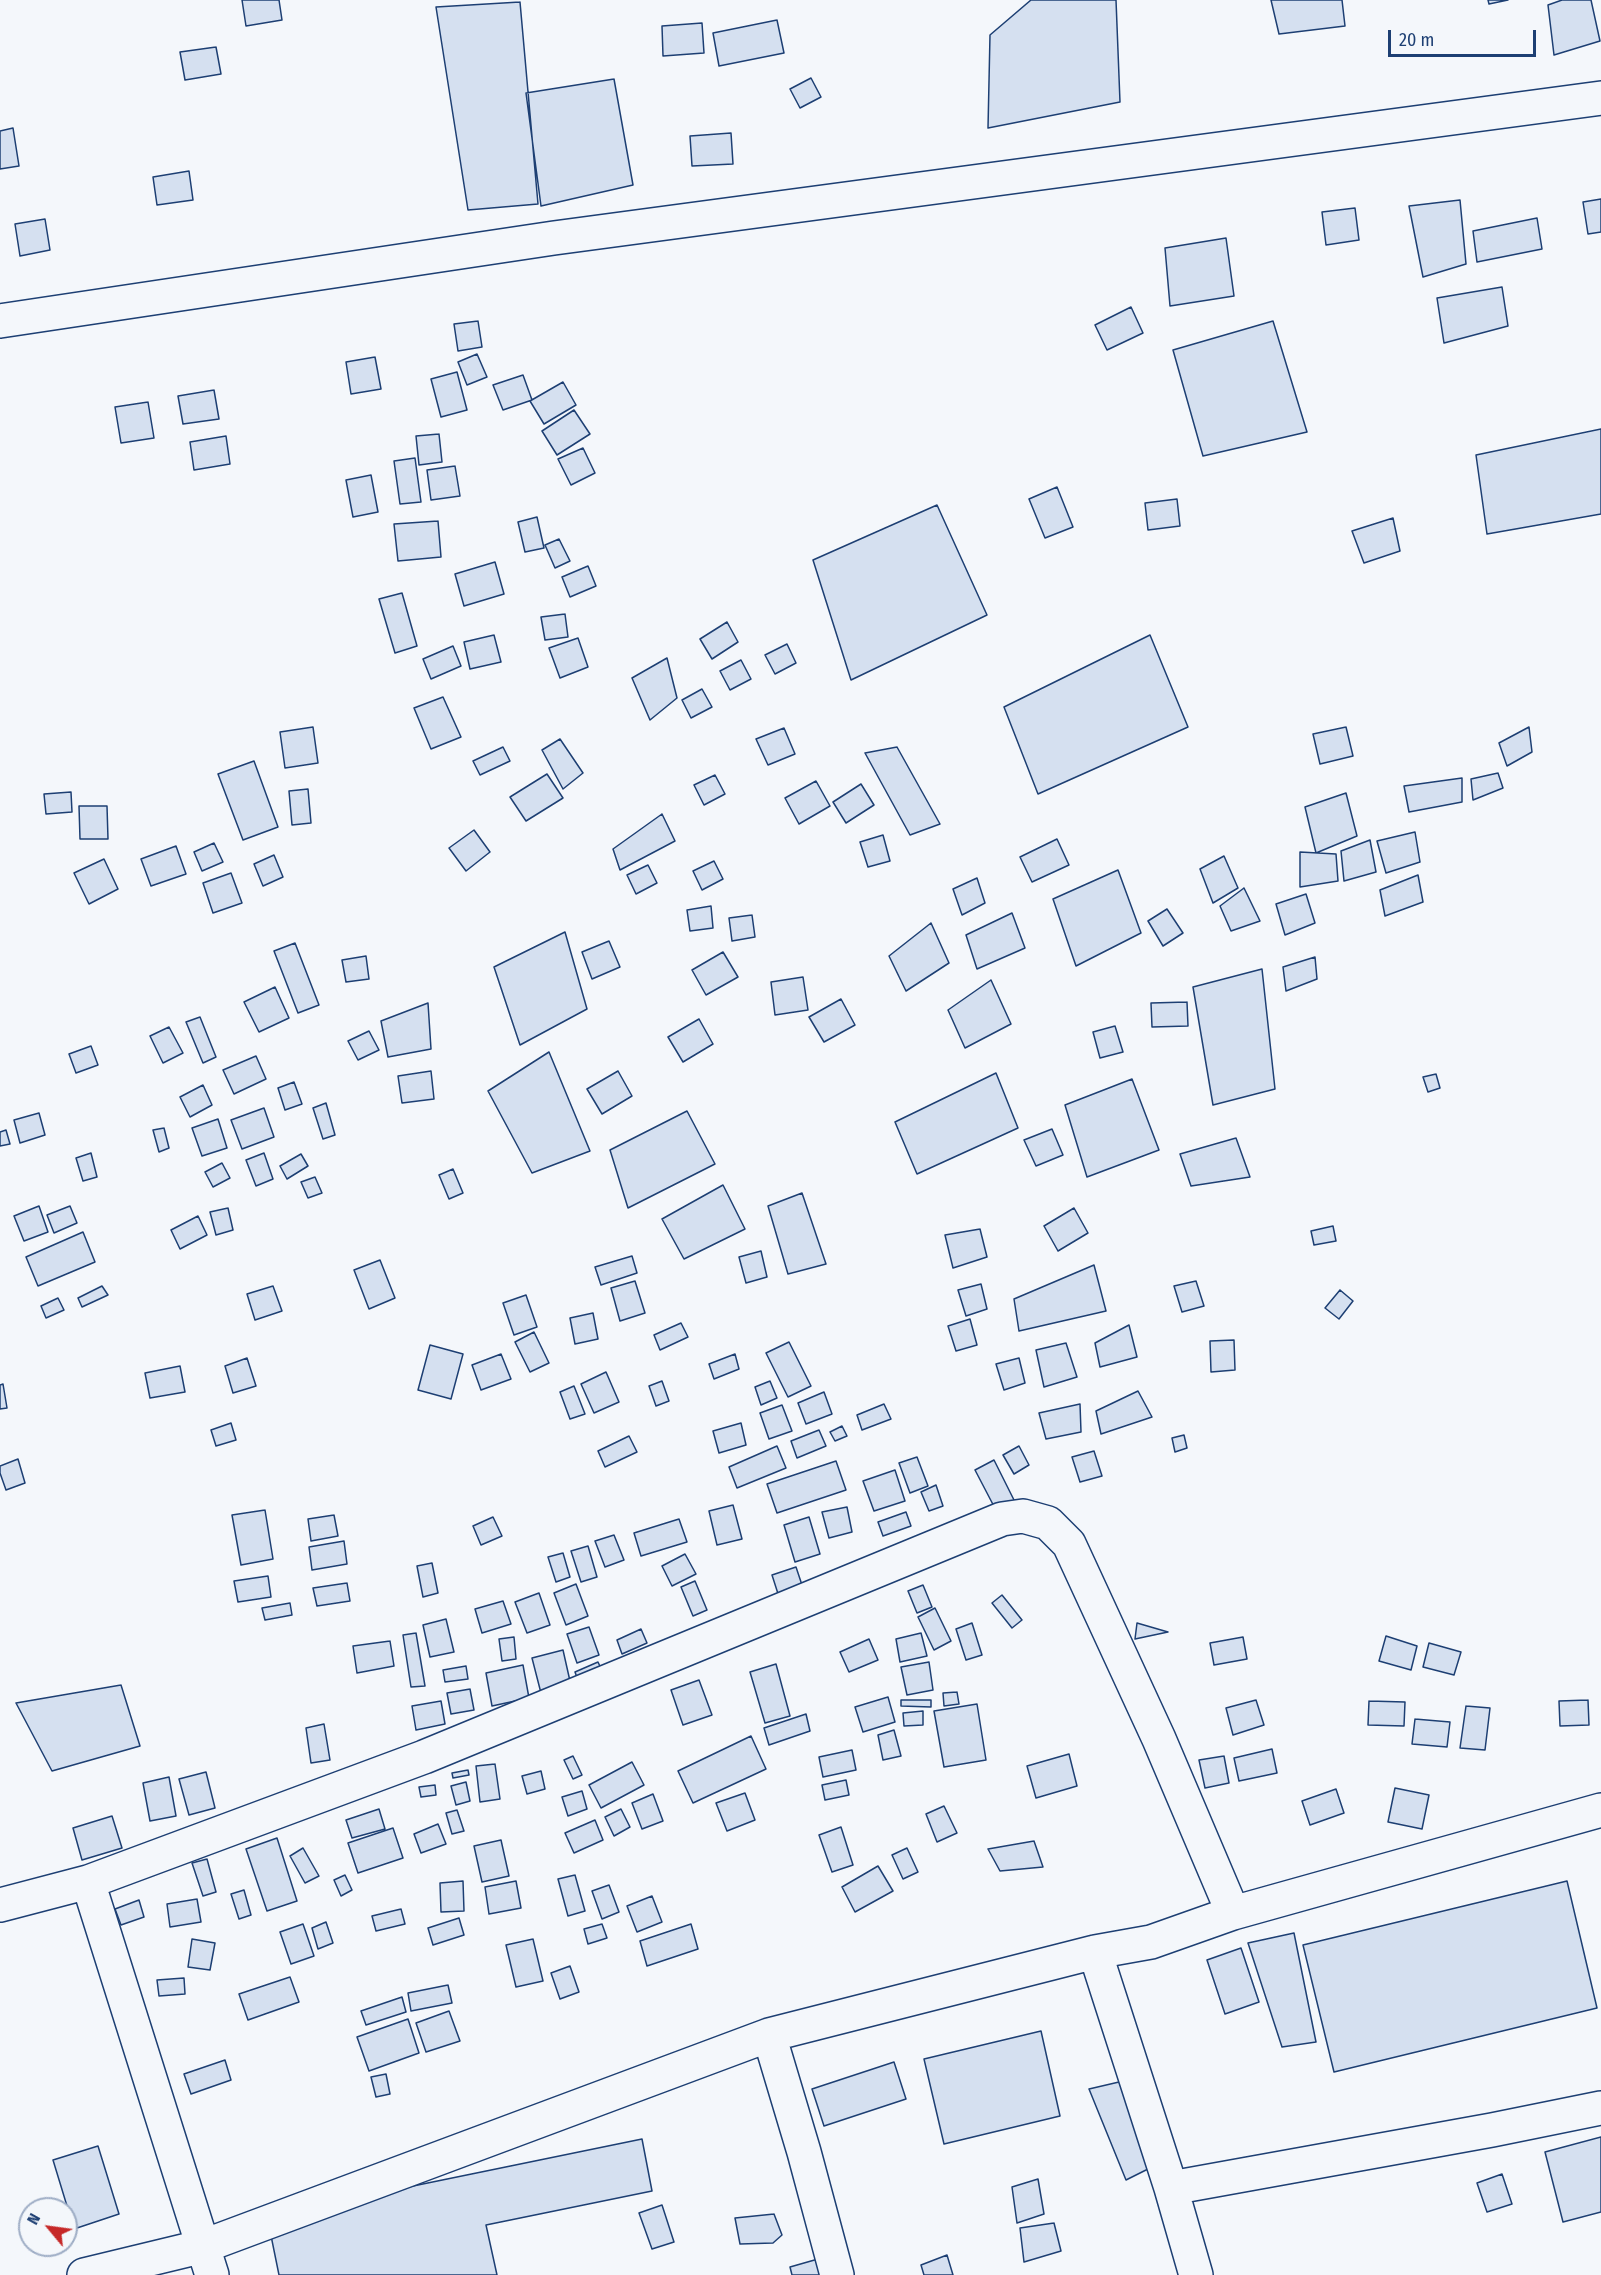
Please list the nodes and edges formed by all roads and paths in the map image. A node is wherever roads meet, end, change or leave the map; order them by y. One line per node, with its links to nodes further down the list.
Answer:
1 (1601, 98): 2 (street)
2 (0, 321)
3 (1601, 1810): 6 (street)
4 (88, 1882): 5 (street); 6 (street); 11 (street)
5 (0, 1905)
6 (1233, 1913): 7 (street)
7 (1095, 1952): 8 (street); 10 (street)
8 (769, 2035): 11 (street); 13 (street)
9 (1601, 2108): 10 (street)
10 (1171, 2188): 14 (street)
11 (208, 2261): 12 (street)
12 (84, 2275)
13 (837, 2275)
14 (1196, 2275)

